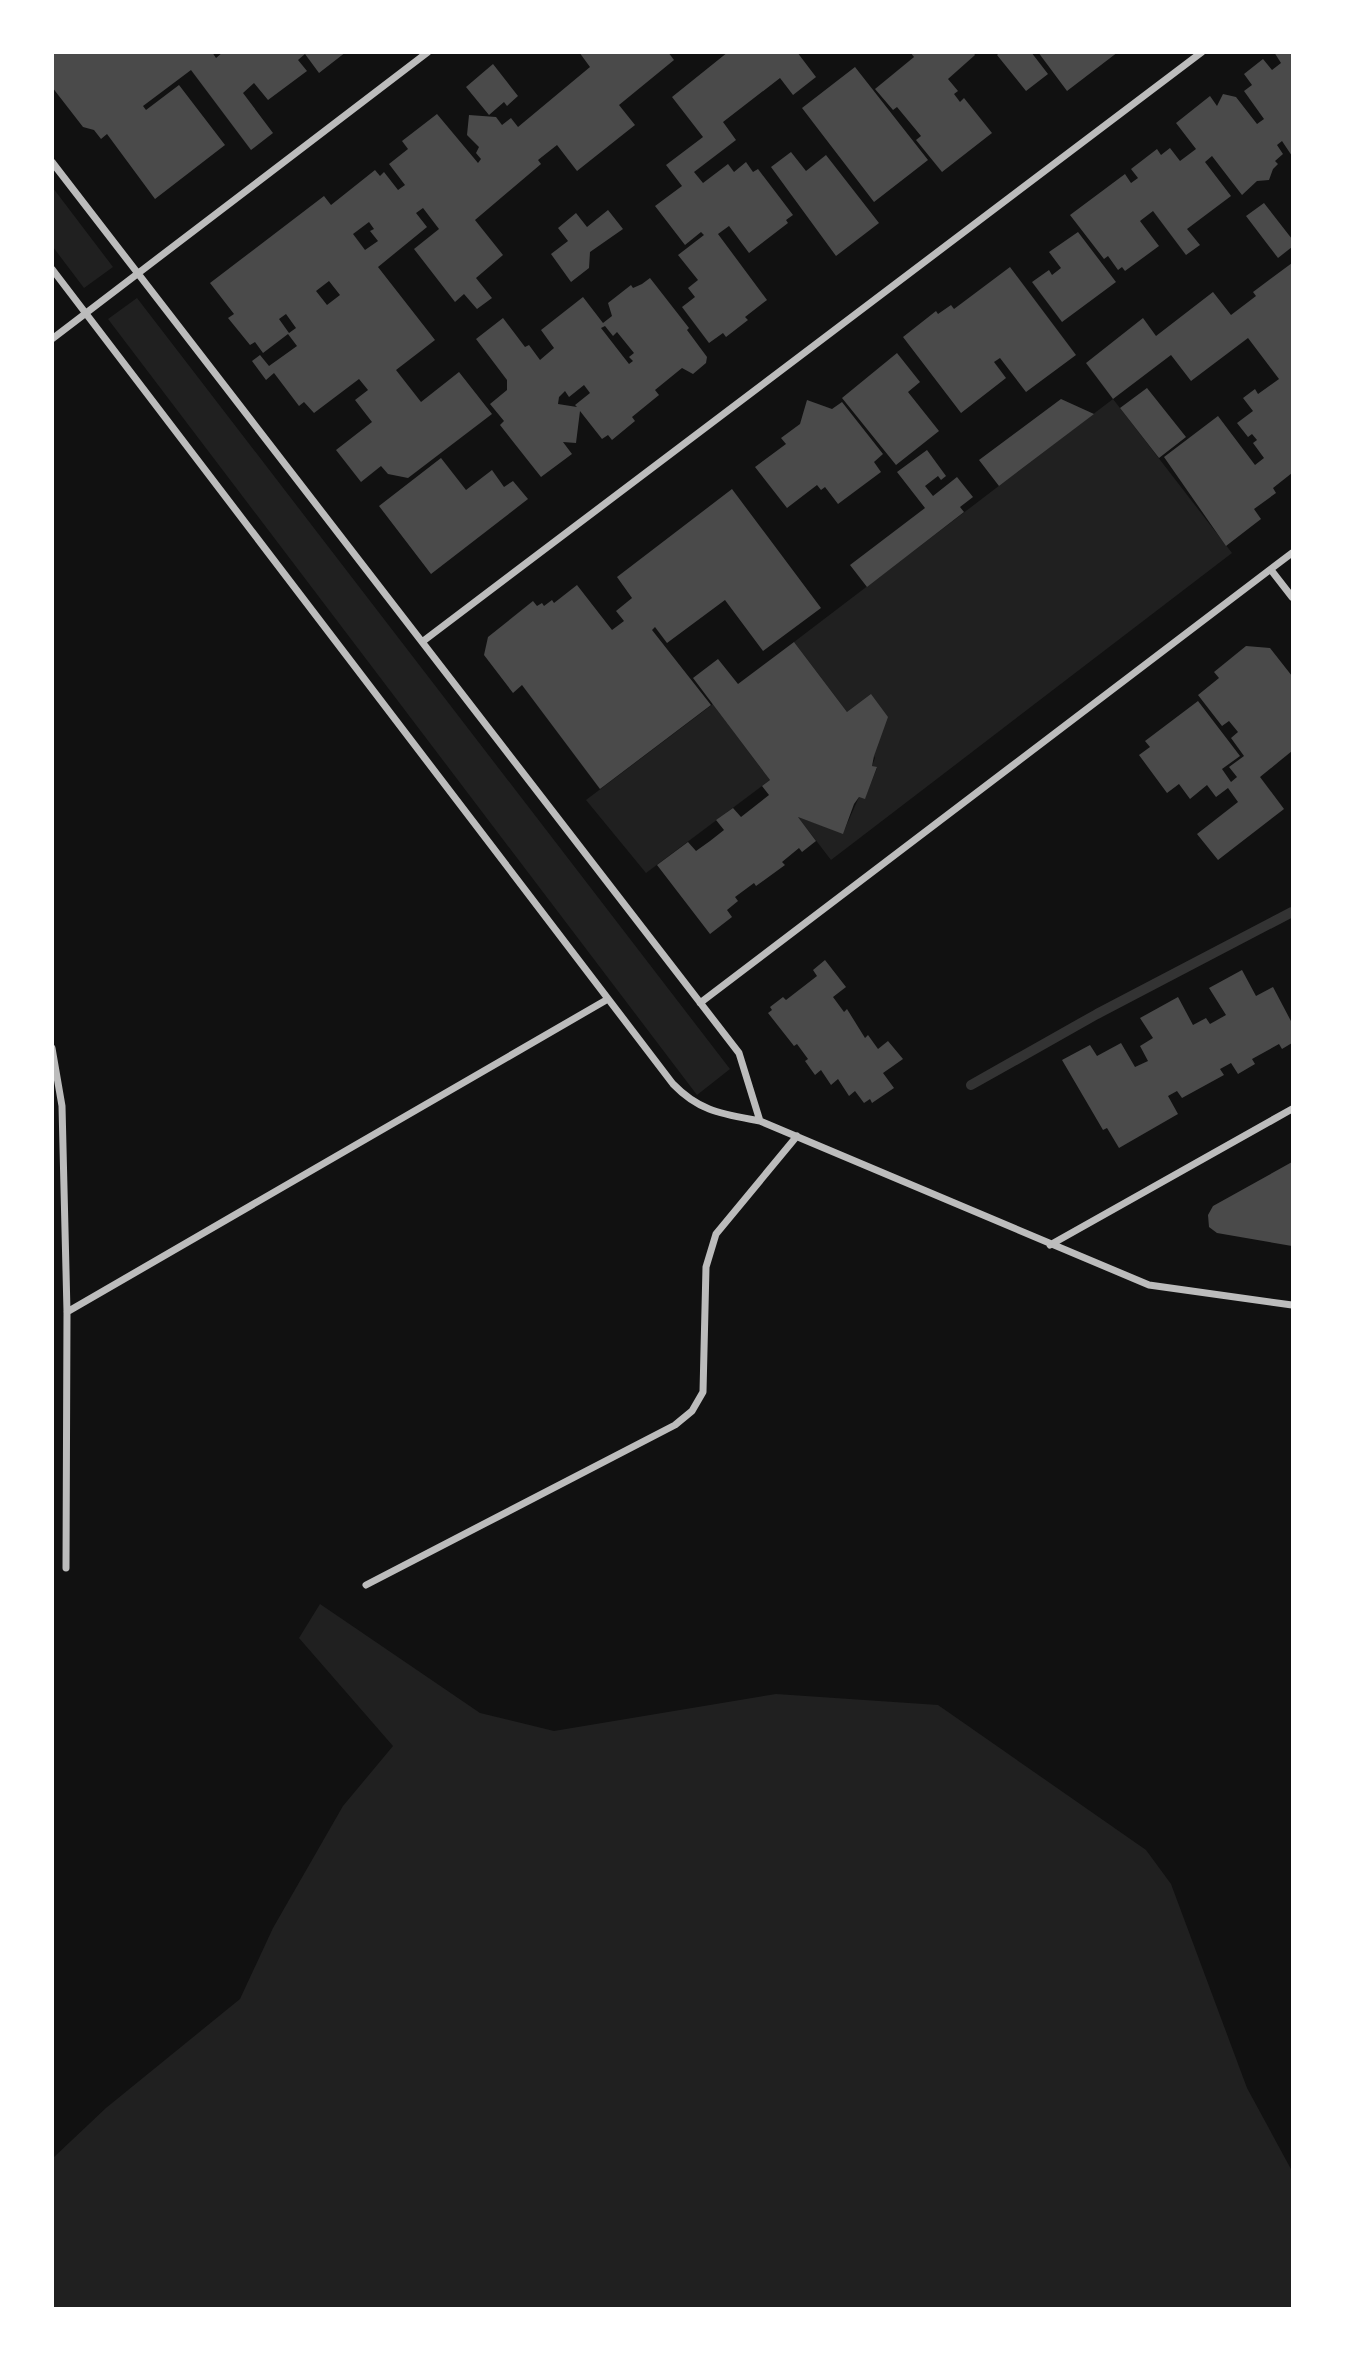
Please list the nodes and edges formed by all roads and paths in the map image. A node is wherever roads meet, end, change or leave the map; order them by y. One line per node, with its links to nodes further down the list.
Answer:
1 (428, 52): 5 (street)
2 (1202, 52): 11 (street)
3 (52, 162): 5 (street)
4 (52, 269): 6 (street)
5 (138, 273): 6 (street); 11 (street)
6 (86, 313): 7 (street); 12 (street)
7 (52, 339)
8 (1293, 554): 9 (street)
9 (1271, 569): 10 (street); 13 (street)
10 (1293, 597)
11 (422, 642): 13 (street)
12 (608, 999): 16 (street); 20 (street)
13 (700, 1003): 16 (street)
14 (52, 1048): 20 (street)
15 (1293, 1109): 18 (street)
16 (760, 1121): 17 (street)
17 (797, 1136): 18 (street); 22 (street)
18 (1050, 1245): 19 (street)
19 (1293, 1305)
20 (66, 1312): 21 (street)
21 (66, 1568)
22 (366, 1585)

